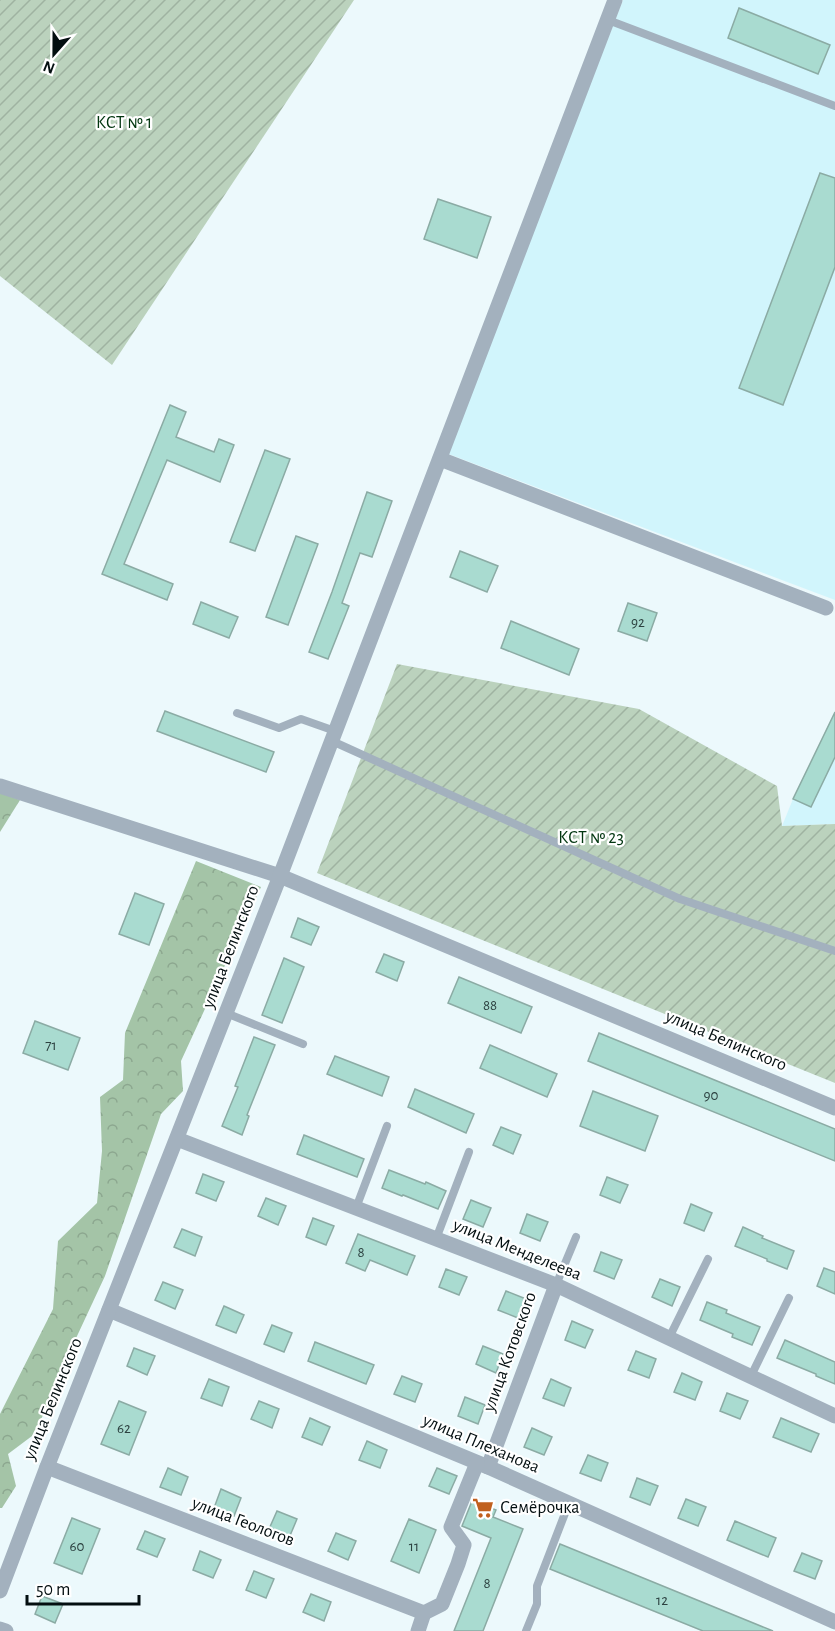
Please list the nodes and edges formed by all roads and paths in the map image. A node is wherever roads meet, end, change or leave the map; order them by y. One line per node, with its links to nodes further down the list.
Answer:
1 (615, 0): 2 (street)
2 (608, 20): 3 (lane); 4 (street)
3 (835, 106)
4 (440, 459): 5 (street); 7 (street)
5 (826, 608)
6 (237, 713): 7 (lane)
7 (334, 736): 9 (street); 10 (lane)
8 (0, 786): 9 (street)
9 (280, 876): 11 (street, улица Белинского); 13 (street, улица Белинского)
10 (835, 951)
11 (226, 1013): 12 (lane); 15 (street, улица Белинского)
12 (303, 1044)
13 (835, 1108)
14 (387, 1126): 17 (lane)
15 (177, 1139): 17 (street, улица Менделеева); 23 (street, улица Белинского)
16 (469, 1152): 19 (lane)
17 (356, 1208): 19 (street, улица Менделеева)
18 (576, 1237): 21 (lane)
19 (436, 1239): 21 (street, улица Менделеева)
20 (708, 1258): 24 (lane)
21 (555, 1285): 24 (street, улица Менделеева); 27 (street, улица Котовского)
22 (789, 1298): 25 (lane)
23 (109, 1310): 27 (street, улица Плеханова); 28 (street, улица Белинского)
24 (669, 1338): 25 (street, улица Менделеева)
25 (751, 1376): 26 (street, улица Менделеева)
26 (835, 1415)
27 (483, 1465): 29 (street, улица Плеханова); 31 (street, улица Котовского)
28 (47, 1467): 30 (street, улица Белинского); 31 (street, улица Геологов)
29 (569, 1503): 32 (street, улица Плеханова); 36 (lane)
30 (0, 1591)
31 (424, 1613): 35 (street)
32 (835, 1622)
33 (0, 1629): 34 (street)
34 (6, 1631)
35 (418, 1631)
36 (526, 1631)

